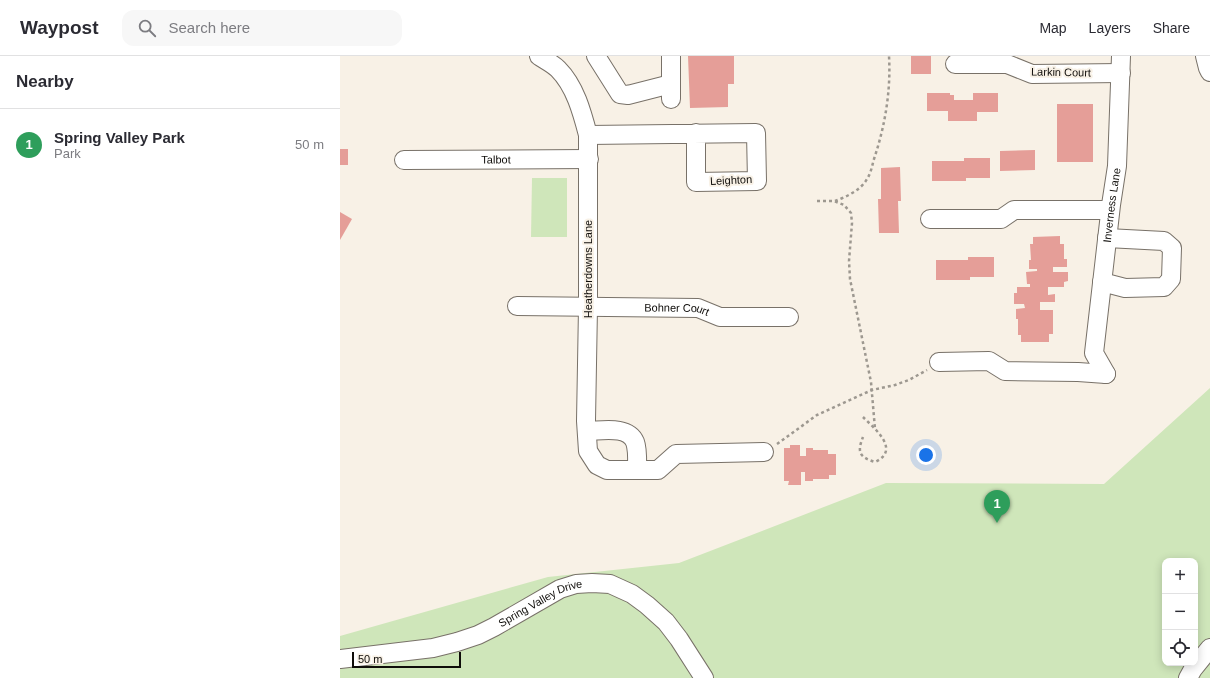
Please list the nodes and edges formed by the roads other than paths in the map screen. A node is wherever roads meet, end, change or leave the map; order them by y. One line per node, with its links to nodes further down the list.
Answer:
1 (539, 56): 9 (street, Heatherdowns Lane)
2 (672, 56): 4 (street)
3 (1205, 56): 7 (street)
4 (600, 57)
5 (954, 64): 6 (street, Larkin Court)
6 (1121, 64): 12 (street, Inverness Lane)
7 (1210, 72)
8 (696, 134): 9 (street)
9 (588, 135): 10 (street, Heatherdowns Lane)
10 (589, 159): 11 (street, Talbot); 17 (street, Heatherdowns Lane)
11 (404, 160)
12 (1110, 210): 13 (street); 14 (street, Inverness Lane)
13 (930, 219)
14 (1107, 238): 15 (street, Inverness Lane); 15 (street)
15 (1102, 282): 19 (street, Inverness Lane)
16 (517, 306): 17 (street, Bohner Court)
17 (588, 307): 18 (street, Bohner Court); 20 (street, Heatherdowns Lane)
18 (789, 316)
19 (939, 362)
20 (587, 431): 22 (street, Heatherdowns Lane); 22 (street)
21 (764, 452): 22 (street, Heatherdowns Lane)
22 (631, 470)
23 (1210, 648): 26 (street)
24 (340, 659): 25 (street, Spring Valley Drive)
25 (704, 678)
26 (1188, 678)

